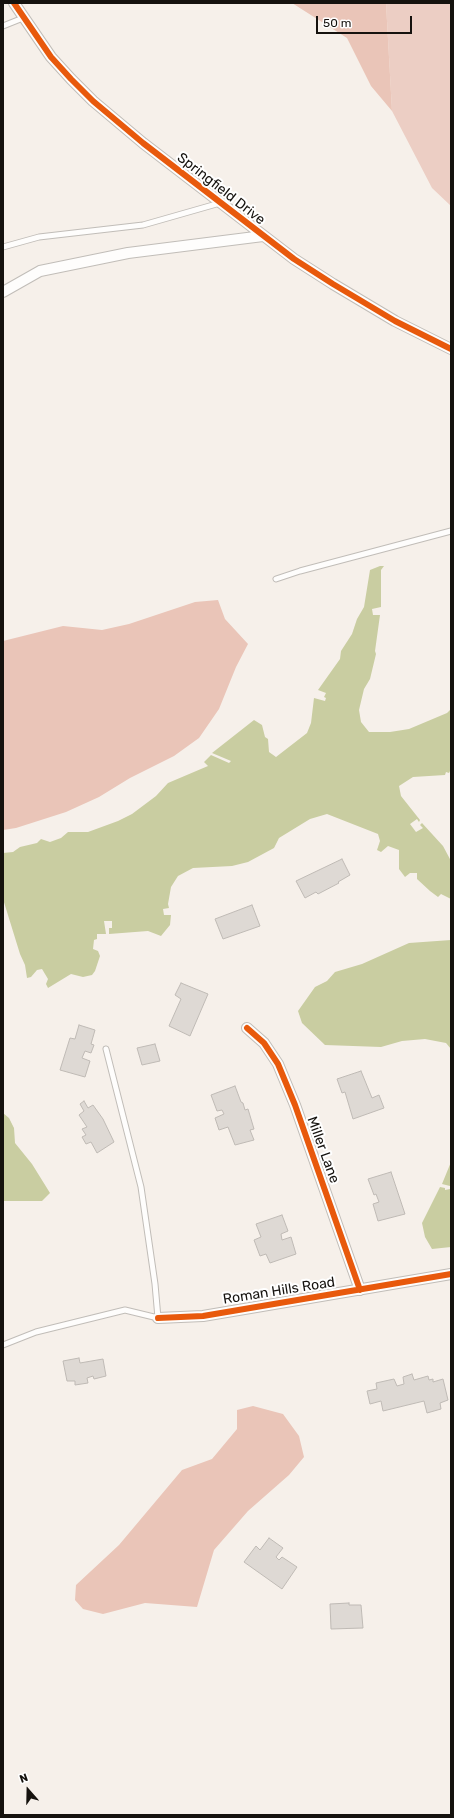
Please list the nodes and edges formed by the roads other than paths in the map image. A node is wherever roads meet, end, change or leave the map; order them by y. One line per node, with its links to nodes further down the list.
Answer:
1 (14, 3): 2 (street, Springfield Drive)
2 (24, 18): 3 (lane); 4 (street, Springfield Drive)
3 (3, 26)
4 (220, 203): 5 (street, Springfield Drive); 6 (lane)
5 (263, 236): 7 (street); 8 (street, Springfield Drive)
6 (3, 247)
7 (3, 292)
8 (451, 349)
9 (451, 531): 10 (lane)
10 (276, 579)
11 (247, 1028): 14 (street, Miller Lane)
12 (106, 1049): 15 (lane)
13 (451, 1274): 14 (street, Roman Hills Road)
14 (360, 1290): 15 (street, Roman Hills Road)
15 (158, 1318): 16 (lane)
16 (3, 1345)

